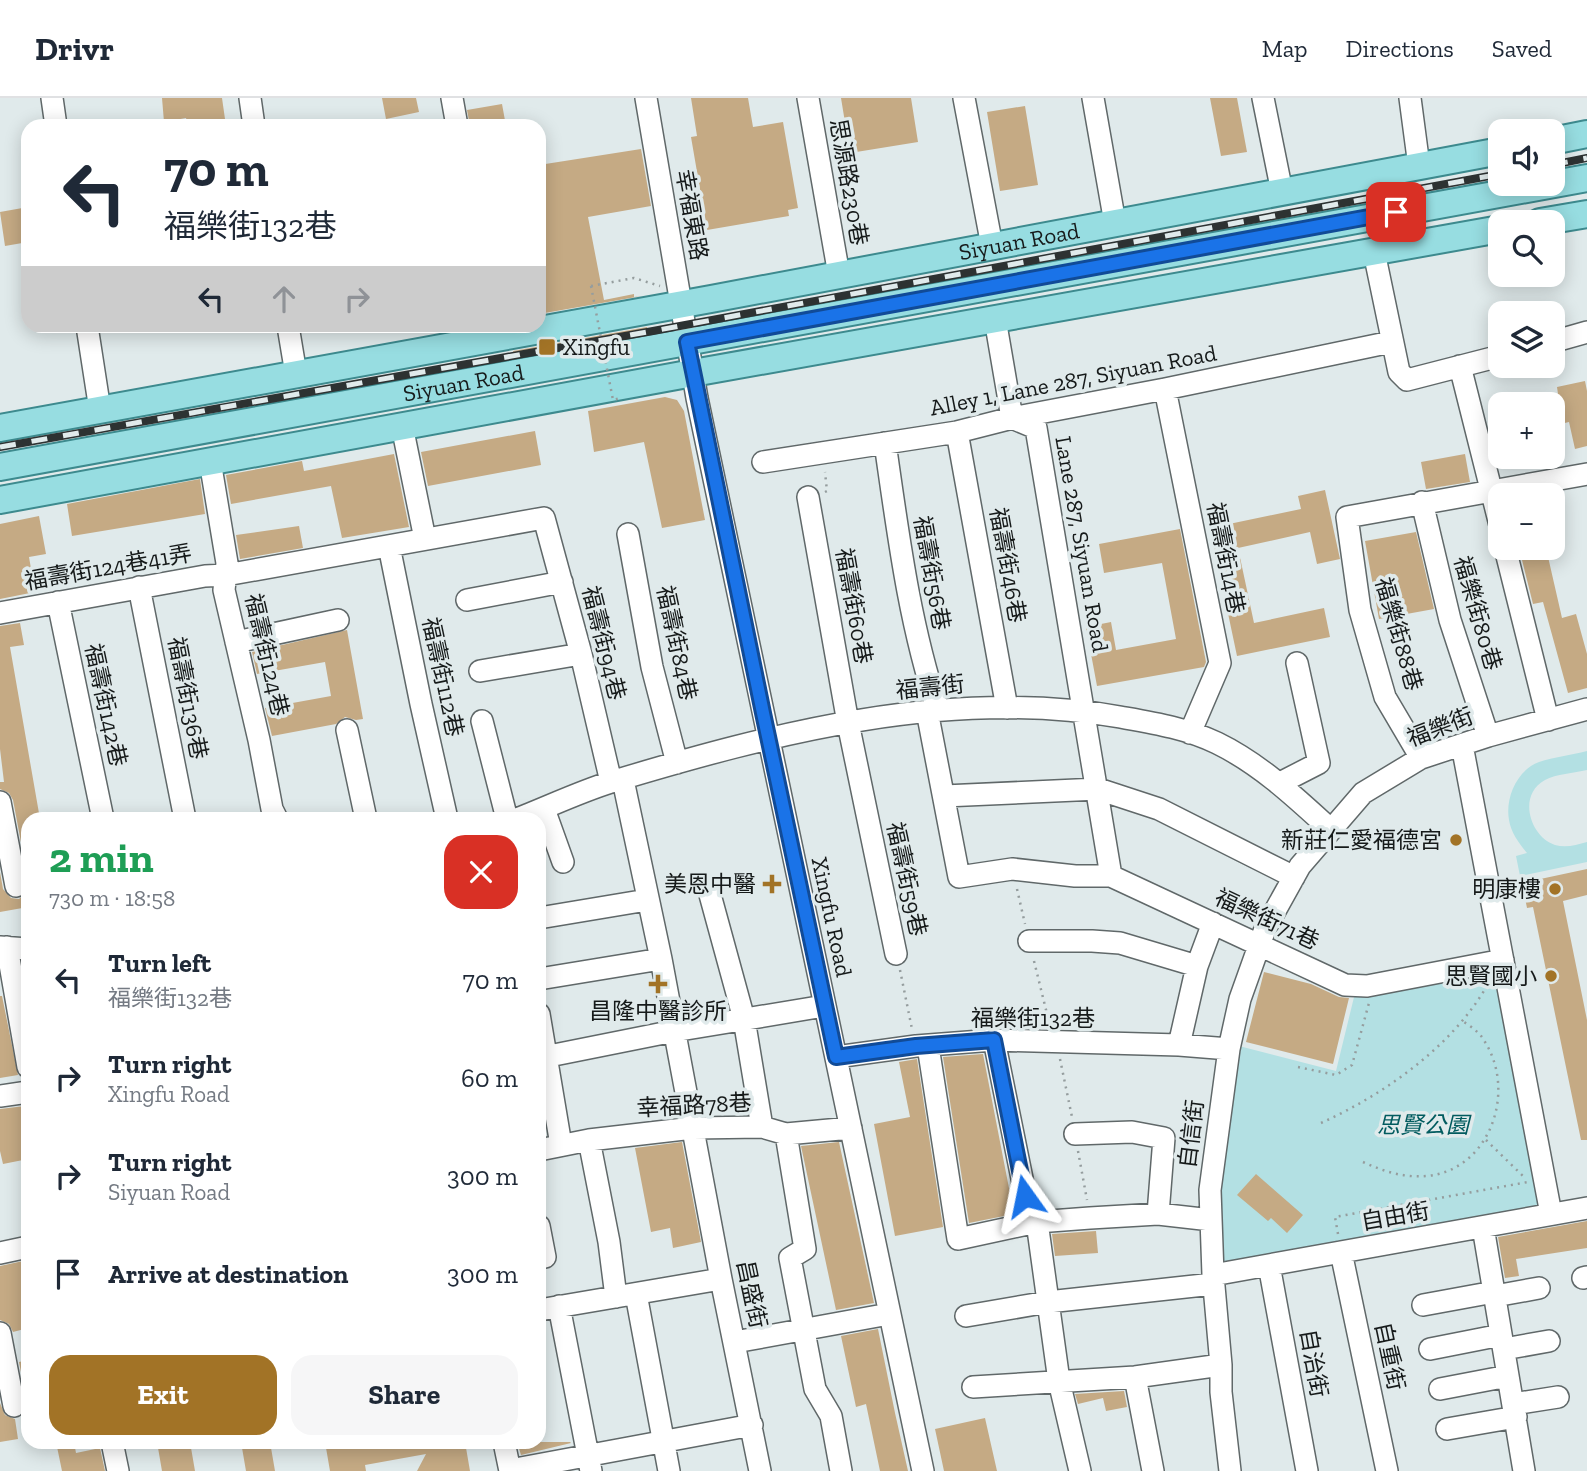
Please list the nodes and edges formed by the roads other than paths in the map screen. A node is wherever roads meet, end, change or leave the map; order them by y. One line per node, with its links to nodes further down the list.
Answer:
1 (52, 98): 10 (street)
2 (250, 98): 11 (street)
3 (452, 98): 12 (street)
4 (646, 98): 26 (street, 幸福東路)
5 (808, 98): 25 (street, 思源路230巷)
6 (964, 98): 23 (street)
7 (1093, 98): 21 (street)
8 (1263, 98): 18 (street)
9 (1409, 98): 16 (street)
10 (55, 119)
11 (253, 119)
12 (456, 119)
13 (1587, 134): 14 (main road)
14 (1565, 138)
15 (1488, 153): 16 (main road, Siyuan Road)
16 (1419, 166): 18 (main road, Siyuan Road)
17 (1587, 177): 34 (main road, Siyuan Road)
18 (1282, 192): 21 (main road, Siyuan Road)
19 (1587, 214): 20 (main road)
20 (1565, 218)
21 (1115, 223): 23 (main road, Siyuan Road)
22 (1488, 231): 24 (main road, Siyuan Road)
23 (992, 246): 25 (main road, Siyuan Road)
24 (1374, 252): 27 (main road, Siyuan Road); 35 (street)
25 (839, 275): 26 (main road, Siyuan Road)
26 (681, 304): 28 (main road, Siyuan Road); 34 (street, 幸福東路)
27 (995, 319): 38 (main road, Siyuan Road); 42 (street)
28 (546, 324)
29 (1587, 332): 33 (street)
30 (88, 333): 41 (street)
31 (289, 333): 39 (street)
32 (489, 333): 39 (main road, Siyuan Road)
33 (1565, 338)
34 (687, 342): 38 (street, 幸福東路); 49 (main road, Siyuan Road)
35 (1391, 342): 37 (street); 40 (street, Alley 1, Lane 287, Siyuan Road)
36 (1488, 359): 37 (street)
37 (1460, 366): 51 (street)
38 (692, 373): 43 (main road, Siyuan Road); 83 (street, Xingfu Road)
39 (296, 374): 41 (main road, Siyuan Road)
40 (1165, 389): 42 (street, Alley 1, Lane 287, Siyuan Road); 81 (street, 福壽街14巷)
41 (100, 410): 44 (main road, Siyuan Road)
42 (1012, 418): 45 (street, Alley 1, Lane 287, Siyuan Road); 76 (street, Lane 287, Siyuan Road)
43 (402, 426): 47 (main road, Siyuan Road); 59 (street)
44 (0, 428)
45 (957, 432): 46 (street, Alley 1, Lane 287, Siyuan Road); 73 (street, 福壽街46巷)
46 (885, 443): 48 (street, Alley 1, Lane 287, Siyuan Road); 75 (street, 福壽街56巷)
47 (210, 461): 55 (main road, Siyuan Road); 62 (street, 福壽街124巷)
48 (763, 462)
49 (0, 467)
50 (1587, 474): 52 (street)
51 (1489, 483)
52 (1536, 483)
53 (1488, 491): 56 (street)
54 (808, 497): 79 (street, 福壽街60巷)
55 (0, 500)
56 (1422, 502): 82 (street, 福樂街80巷); 85 (street, 福樂街88巷)
57 (544, 518): 59 (street, 福壽街124巷41弄); 63 (street, 福壽街94巷)
58 (628, 534): 86 (street, 福壽街84巷)
59 (425, 539): 60 (street, 福壽街124巷41弄)
60 (389, 546): 62 (street, 福壽街124巷41弄); 97 (street, 福壽街112巷)
61 (1508, 560): 77 (street)
62 (226, 575): 64 (street, 福壽街124巷41弄); 69 (street, 福壽街124巷)
63 (562, 582): 65 (street); 70 (street, 福壽街94巷)
64 (139, 587): 66 (street, 福壽街124巷41弄); 94 (street, 福壽街136巷)
65 (467, 600)
66 (58, 602): 67 (street, 福壽街124巷41弄); 93 (street, 福壽街142巷)
67 (0, 613)
68 (338, 620): 69 (street)
69 (236, 642): 95 (street, 福壽街124巷)
70 (581, 653): 72 (street); 87 (street, 福壽街94巷)
71 (1297, 663): 88 (street)
72 (480, 671)
73 (1007, 708): 75 (street, 福壽街); 76 (street, 福壽街)
74 (1587, 709): 77 (street, 福樂街)
75 (932, 711): 79 (street, 福壽街); 90 (street, 福壽街56巷)
76 (1084, 711): 81 (street, 福壽街); 89 (street)
77 (1548, 720): 82 (street, 福樂街)
78 (482, 721): 98 (street)
79 (848, 723): 83 (street, 福壽街); 115 (street, 福壽街59巷)
80 (347, 730): 96 (street)
81 (1190, 733): 88 (street, 福壽街)
82 (1488, 736): 84 (street, 福樂街)
83 (768, 739): 86 (street, 福壽街); 120 (street, Xingfu Road)
84 (1462, 745): 85 (street, 福樂街); 117 (street)
85 (1421, 758): 102 (street, 福樂街)
86 (677, 763): 87 (street, 福壽街)
87 (617, 781): 92 (street, 福壽街); 109 (street, 福壽街94巷)
88 (1280, 783): 102 (street, 福壽街)
89 (1098, 789): 90 (street); 105 (street); 106 (street)
90 (944, 796): 105 (street, 福樂街71巷)
91 (0, 802): 103 (street)
92 (544, 808): 99 (street, 福壽街); 100 (street)
93 (102, 812)
94 (184, 812)
95 (274, 812)
96 (365, 812)
97 (445, 812)
98 (505, 812)
99 (534, 812)
100 (545, 812)
101 (546, 814): 104 (street)
102 (1330, 829): 106 (street, 自信街)
103 (5, 860): 107 (street)
104 (563, 862)
105 (1111, 876): 111 (street, 福樂街71巷)
106 (1294, 877): 113 (street, 自信街)
107 (16, 886)
108 (709, 891): 122 (street)
109 (647, 900): 110 (street); 116 (street, 福壽街94巷)
110 (546, 917)
111 (1213, 923): 113 (street, 福樂街71巷); 118 (street)
112 (1029, 941): 118 (street)
113 (1260, 944): 117 (street, 福樂街71巷); 127 (street, 自信街)
114 (12, 948): 121 (street)
115 (896, 954)
116 (661, 959): 119 (street); 123 (street, 昌盛街)
117 (1503, 960): 143 (street)
118 (1197, 966): 125 (street)
119 (546, 978)
120 (824, 1006): 122 (street); 129 (street, Xingfu Road)
121 (21, 1015)
122 (744, 1019): 123 (street); 133 (street)
123 (674, 1031): 128 (street); 134 (street, 昌盛街)
124 (994, 1040): 125 (street, 福樂街132巷); 126 (street, 福樂街132巷); 145 (street)
125 (1180, 1045): 127 (street, 福樂街132巷)
126 (922, 1046): 129 (street, 福樂街132巷); 145 (street)
127 (1229, 1049): 144 (street, 自信街)
128 (546, 1056)
129 (836, 1057): 135 (street, Xingfu Road)
130 (546, 1072): 139 (street)
131 (21, 1093): 132 (street)
132 (0, 1096)
133 (762, 1127): 134 (street, 幸福路78巷); 136 (street, 幸福路78巷)
134 (693, 1128): 138 (street, 幸福路78巷); 151 (street, 昌盛街)
135 (852, 1128): 136 (street, 幸福路78巷); 159 (street, Xingfu Road)
136 (786, 1134): 161 (street)
137 (1075, 1134): 142 (street)
138 (589, 1140): 139 (street, 幸福路78巷); 155 (street)
139 (561, 1145): 140 (street, 幸福路78巷)
140 (546, 1148)
141 (1587, 1208): 143 (street, 自由街)
142 (1158, 1214): 144 (street); 145 (street)
143 (1551, 1214): 146 (street, 自由街)
144 (1211, 1220): 152 (street, 自信街)
145 (1034, 1223): 156 (street)
146 (1483, 1227): 148 (street, 自由街); 154 (street)
147 (21, 1248): 149 (street)
148 (1341, 1252): 150 (street, 自由街); 192 (street, 自重街)
149 (0, 1253)
150 (1269, 1265): 152 (street, 自由街); 191 (street, 自治街)
151 (721, 1279): 155 (street); 164 (street, 昌盛街)
152 (1213, 1280): 156 (street, 自由街); 167 (street, 自信街)
153 (1539, 1288): 154 (street)
154 (1494, 1294): 157 (street); 165 (street)
155 (626, 1296): 158 (street); 178 (street)
156 (1048, 1302): 160 (street, 自由街); 170 (street)
157 (1423, 1305)
158 (549, 1308): 181 (street)
159 (889, 1314): 161 (street); 187 (street, Xingfu Road)
160 (967, 1316)
161 (803, 1329): 164 (street); 186 (street)
162 (0, 1333): 174 (street)
163 (1549, 1341): 165 (street)
164 (735, 1342): 176 (street, 昌盛街)
165 (1503, 1342): 166 (street); 168 (street)
166 (1430, 1349)
167 (1221, 1365): 169 (street); 190 (street, 自信街)
168 (1508, 1376): 172 (street); 175 (street)
169 (1135, 1377): 170 (street); 189 (street)
170 (1059, 1381): 171 (street); 188 (street)
171 (973, 1387)
172 (1440, 1389)
173 (1558, 1397): 175 (street)
174 (14, 1406)
175 (1514, 1410): 177 (street); 193 (street)
176 (752, 1425): 178 (street); 185 (street, 昌盛街)
177 (1447, 1429)
178 (663, 1441): 181 (street); 184 (street)
179 (113, 1449): 182 (street)
180 (505, 1449): 183 (street)
181 (590, 1464): 183 (street)
182 (118, 1471)
183 (510, 1471)
184 (669, 1471)
185 (760, 1471)
186 (841, 1471)
187 (923, 1471)
188 (1080, 1471)
189 (1153, 1471)
190 (1230, 1471)
191 (1307, 1471)
192 (1387, 1471)
193 (1524, 1471)

